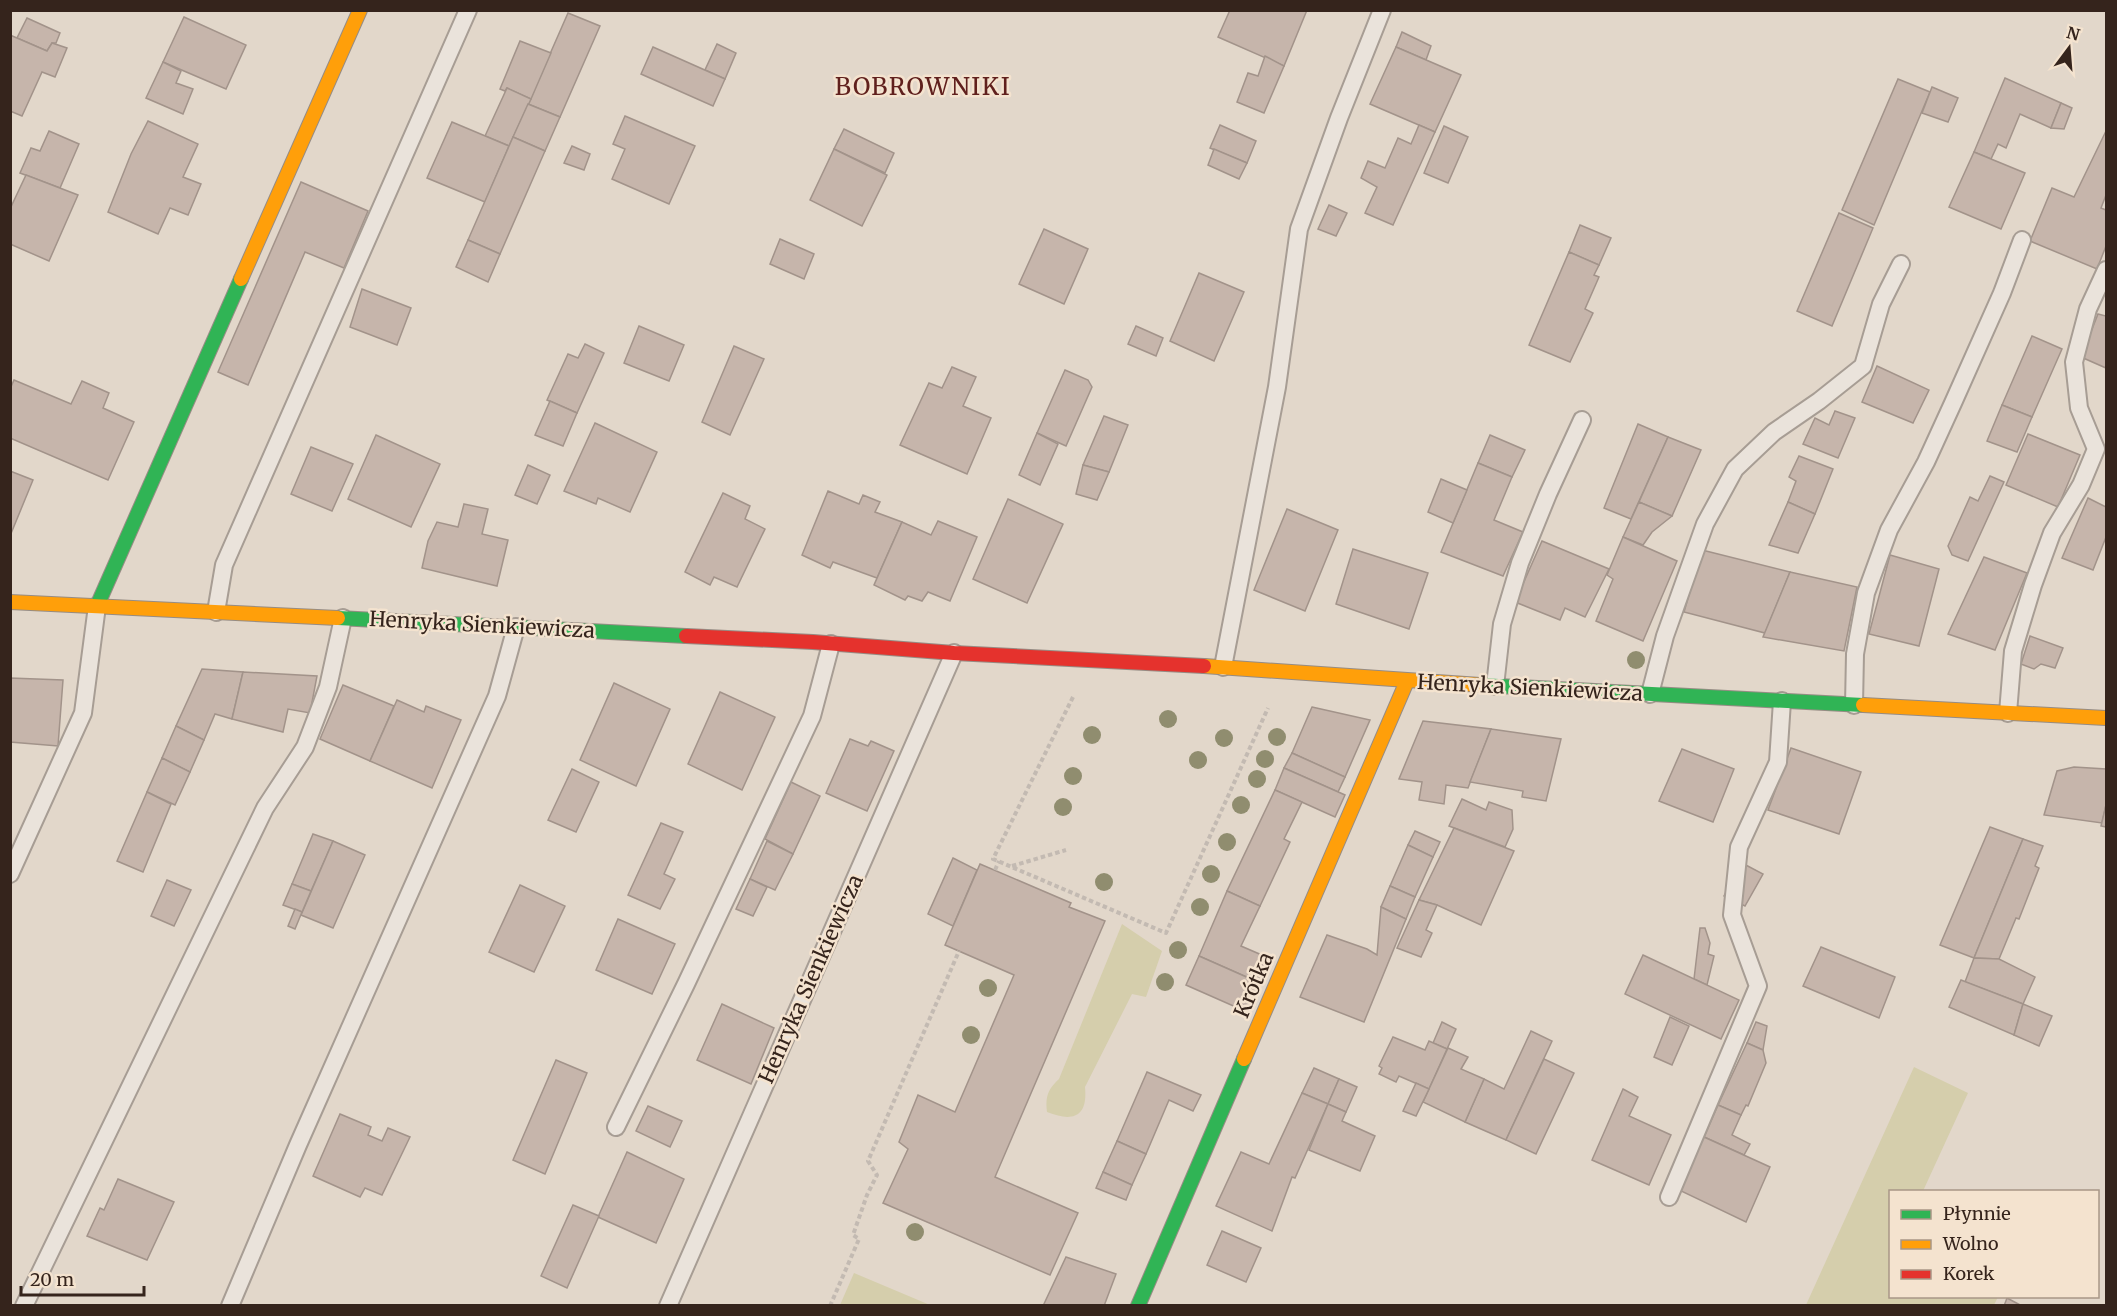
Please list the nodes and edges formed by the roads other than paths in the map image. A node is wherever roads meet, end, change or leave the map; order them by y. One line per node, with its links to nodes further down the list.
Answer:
1 (360, 10): 9 (street)
2 (468, 10): 10 (lane)
3 (1382, 10): 15 (lane)
4 (2022, 240): 20 (lane)
5 (1901, 264): 18 (lane)
6 (2106, 270): 21 (lane)
7 (1582, 420): 17 (lane)
8 (10, 602): 9 (street, Henryka Sienkiewicza)
9 (97, 606): 10 (street, Henryka Sienkiewicza); 23 (lane)
10 (216, 612): 11 (street, Henryka Sienkiewicza)
11 (342, 618): 12 (street, Henryka Sienkiewicza); 26 (lane)
12 (516, 627): 13 (street, Henryka Sienkiewicza); 27 (lane)
13 (831, 644): 14 (street, Henryka Sienkiewicza); 24 (lane)
14 (954, 653): 15 (street, Henryka Sienkiewicza); 28 (lane, Henryka Sienkiewicza)
15 (1223, 667): 16 (street, Henryka Sienkiewicza)
16 (1407, 681): 17 (street, Henryka Sienkiewicza); 29 (street, Krótka)
17 (1495, 686): 18 (street, Henryka Sienkiewicza)
18 (1650, 694): 19 (street, Henryka Sienkiewicza)
19 (1782, 701): 20 (street, Henryka Sienkiewicza); 25 (lane)
20 (1854, 705): 21 (street, Henryka Sienkiewicza)
21 (2008, 713): 22 (street, Henryka Sienkiewicza)
22 (2106, 718)
23 (10, 874)
24 (616, 1127)
25 (1669, 1197)
26 (24, 1305)
27 (230, 1305)
28 (668, 1305)
29 (1138, 1305)

